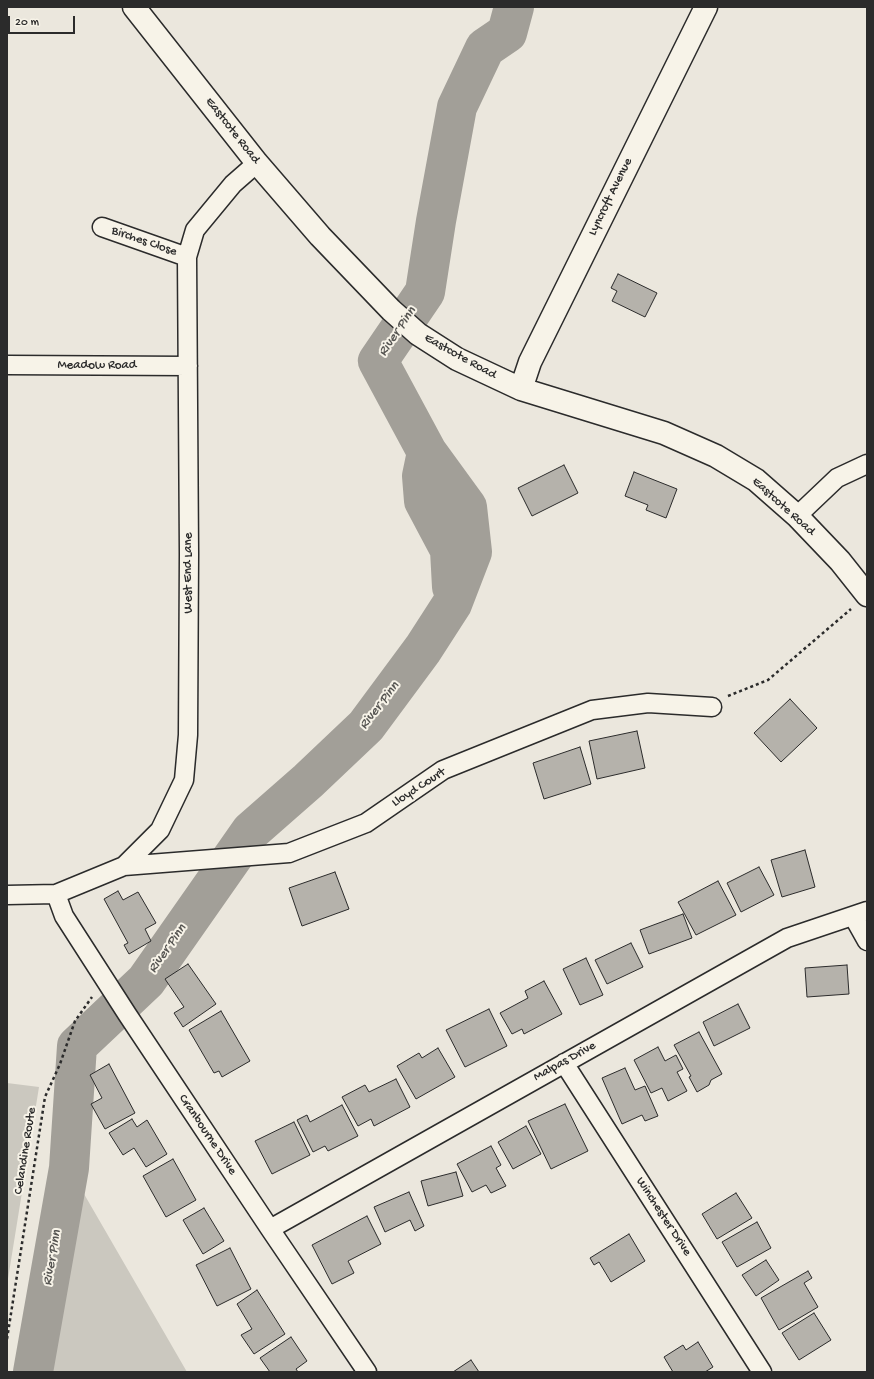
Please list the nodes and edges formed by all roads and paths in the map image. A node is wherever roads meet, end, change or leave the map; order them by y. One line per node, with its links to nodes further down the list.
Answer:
1 (134, 7): 3 (street, Eastcote Road)
2 (706, 7): 8 (street, Lyncroft Avenue)
3 (257, 163): 5 (street, West End Lane); 8 (street, Eastcote Road)
4 (102, 227): 5 (street, Birches Close)
5 (187, 257): 7 (street, West End Lane)
6 (7, 365): 7 (street, Meadow Road)
7 (188, 366): 13 (street, West End Lane)
8 (521, 390): 10 (street, Eastcote Road)
9 (867, 464): 10 (street)
10 (797, 516): 11 (street, Eastcote Road)
11 (861, 600): 12 (path)
12 (712, 707): 13 (street, Lloyd Court)
13 (124, 866): 14 (street, West End Lane)
14 (56, 894): 15 (street, West End Lane); 18 (street, Cranbourne Drive)
15 (7, 895)
16 (860, 913): 17 (street); 19 (street, Malpas Drive)
17 (867, 941)
18 (110, 987): 20 (street, Cranbourne Drive); 21 (path, Celandine Route)
19 (564, 1063): 20 (street, Malpas Drive); 23 (street, Winchester Drive)
20 (270, 1230): 22 (street, Cranbourne Drive)
21 (7, 1339)
22 (367, 1372)
23 (762, 1372)

